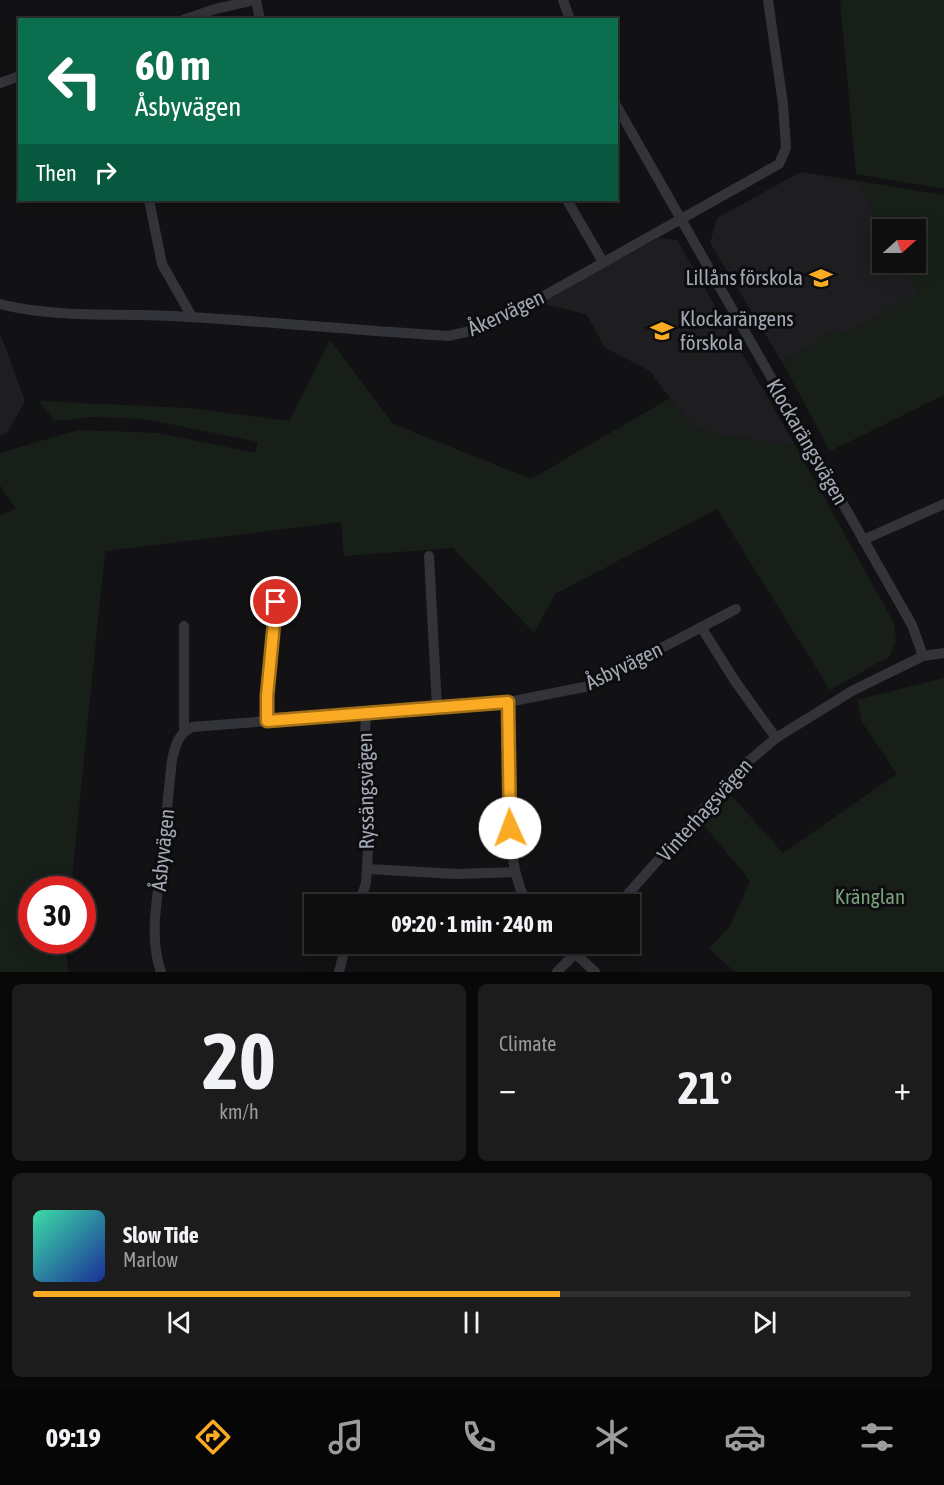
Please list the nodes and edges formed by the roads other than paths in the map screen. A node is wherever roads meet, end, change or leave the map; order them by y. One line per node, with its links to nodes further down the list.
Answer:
1 (256, 0): 4 (street); 5 (street)
2 (563, 0): 6 (street)
3 (768, 0): 12 (street, Åkervägen)
4 (189, 18)
5 (260, 18)
6 (569, 18)
7 (18, 77): 8 (street)
8 (0, 83)
9 (618, 109): 12 (street, Klockarängsvägen)
10 (149, 201): 15 (street)
11 (568, 201): 13 (street)
12 (680, 219): 13 (street, Åkervägen); 17 (street, Klockarängsvägen)
13 (603, 262): 15 (street, Åkervägen)
14 (0, 304): 15 (street, Åkervägen)
15 (192, 317)
16 (944, 504): 17 (street)
17 (863, 540): 24 (street, Klockarängsvägen)
18 (429, 556): 26 (street)
19 (276, 602): 28 (street)
20 (736, 609): 22 (street, Åsbyvägen)
21 (184, 626): 29 (street, Åsbyvägen)
22 (701, 627): 25 (street, Åsbyvägen); 30 (street)
23 (944, 653): 24 (street, Vinterhagsvägen)
24 (923, 656): 30 (street, Vinterhagsvägen)
25 (508, 702): 26 (street, Åsbyvägen); 32 (street)
26 (437, 707): 27 (street, Åsbyvägen)
27 (366, 713): 28 (street, Åsbyvägen); 31 (street, Ryssängsvägen)
28 (267, 721): 29 (street, Åsbyvägen)
29 (184, 731): 38 (street, Åsbyvägen)
30 (776, 738): 35 (street, Vinterhagsvägen)
31 (367, 869): 32 (street, Ryssängsvägen); 33 (street, Ryssängsvägen)
32 (515, 872): 34 (street)
33 (362, 894)
34 (522, 894)
35 (628, 894)
36 (344, 954): 39 (street)
37 (575, 954): 40 (street); 41 (street)
38 (161, 972)
39 (339, 972)
40 (557, 972)
41 (596, 972)

